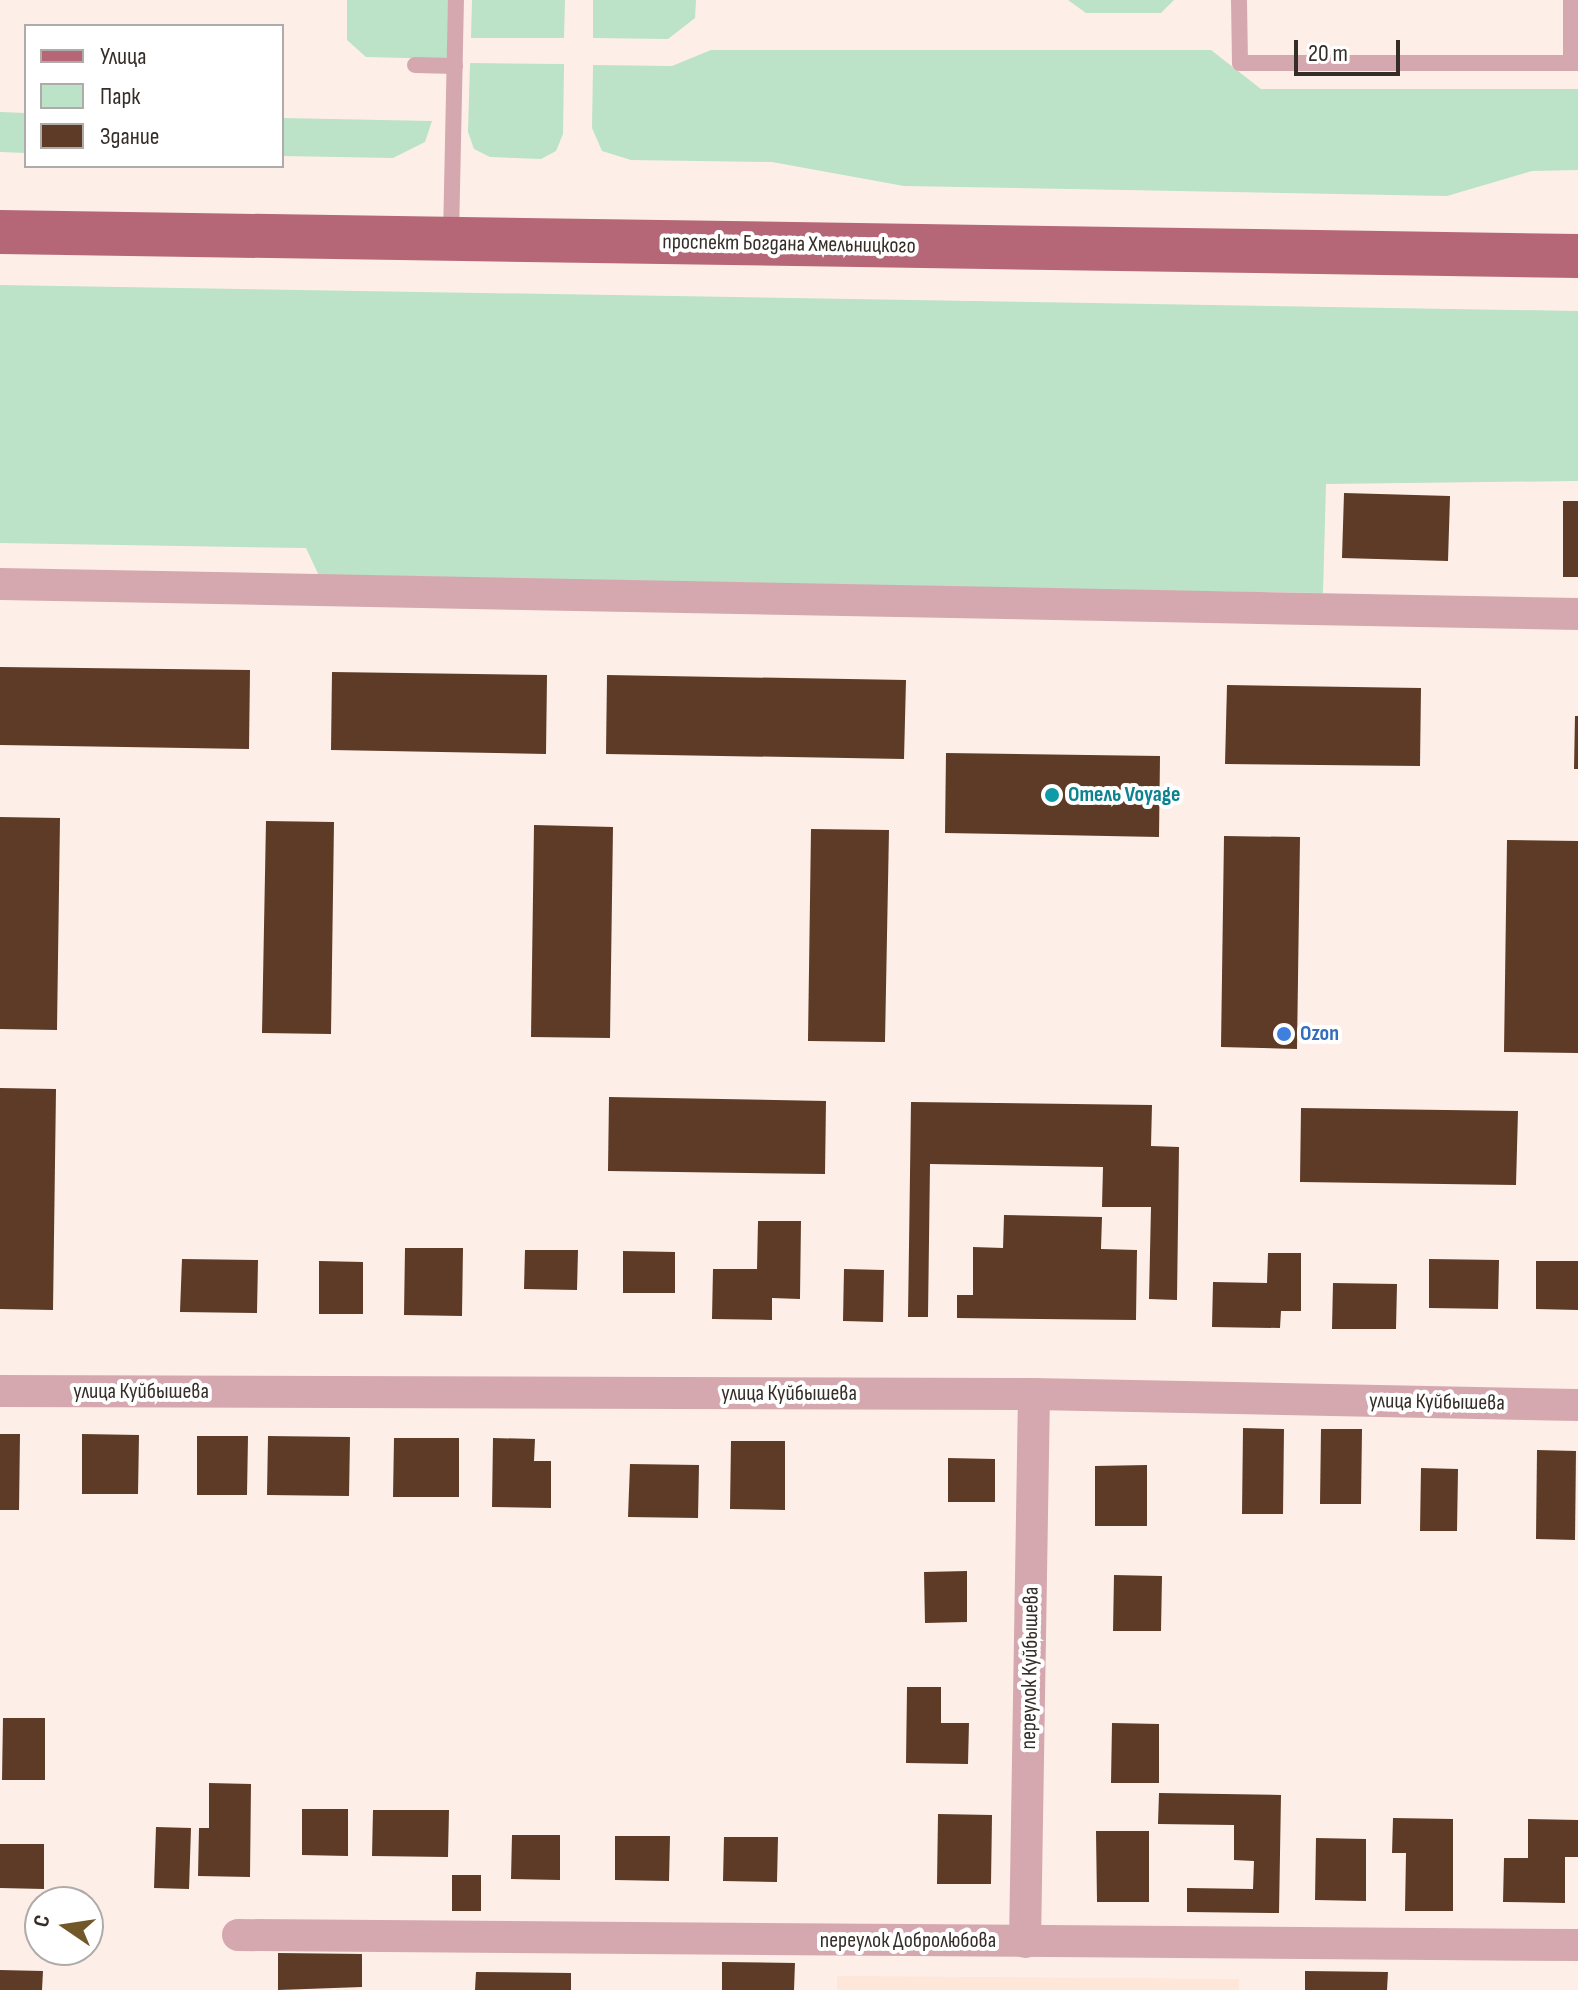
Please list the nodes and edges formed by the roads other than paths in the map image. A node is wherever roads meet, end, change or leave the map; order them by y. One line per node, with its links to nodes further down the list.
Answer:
1 (456, 0): 6 (lane)
2 (1239, 0): 4 (lane)
3 (1571, 0): 4 (lane)
4 (1575, 63)
5 (415, 65): 6 (lane)
6 (455, 66): 8 (lane)
7 (0, 232): 8 (main road, проспект Богдана Хмельницкого)
8 (451, 239): 9 (main road, проспект Богдана Хмельницкого)
9 (1578, 256)
10 (0, 584): 11 (street)
11 (1578, 614)
12 (0, 1391): 13 (street, улица Куйбышева)
13 (1034, 1394): 14 (street, улица Куйбышева); 16 (street, переулок Куйбышева)
14 (1578, 1405)
15 (238, 1935): 16 (street, переулок Добролюбова)
16 (1025, 1942): 17 (street, переулок Добролюбова)
17 (1578, 1945)

